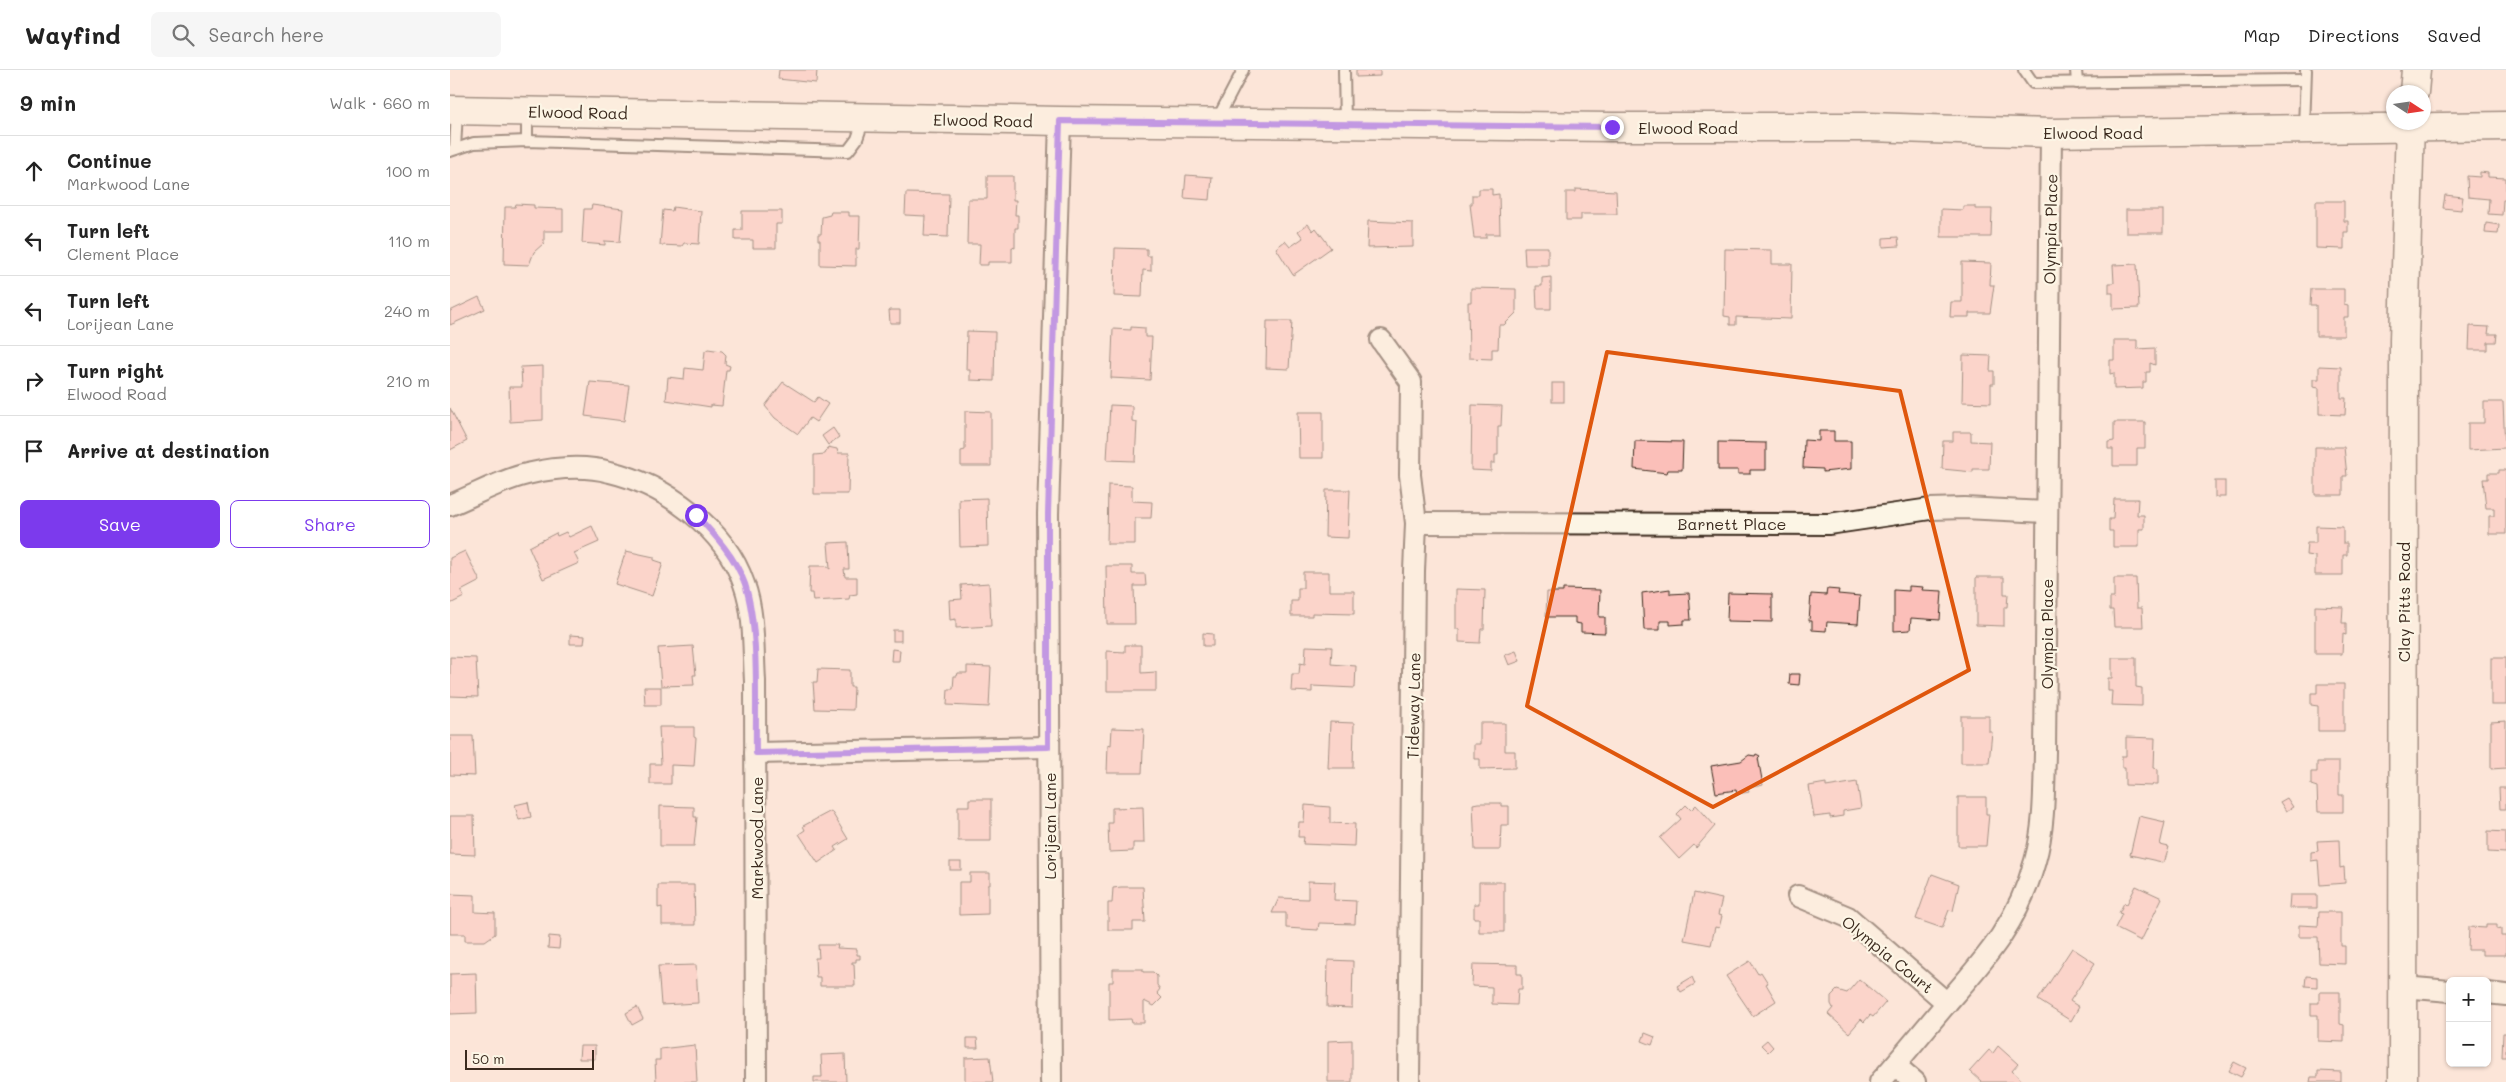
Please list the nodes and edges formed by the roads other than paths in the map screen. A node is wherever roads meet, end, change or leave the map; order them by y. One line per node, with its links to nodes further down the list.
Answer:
1 (1243, 70): 13 (lane)
2 (1344, 70): 14 (lane)
3 (2024, 70): 7 (lane)
4 (2076, 70): 7 (lane)
5 (2416, 70): 8 (main road)
6 (2305, 75): 7 (lane); 18 (lane)
7 (2076, 83)
8 (2415, 85)
9 (454, 110): 10 (main road, Elwood Road); 22 (lane)
10 (527, 112): 11 (main road, Elwood Road); 21 (lane)
11 (864, 118): 12 (main road, Elwood Road); 21 (lane)
12 (1060, 121): 13 (main road, Elwood Road); 27 (street, Lorijean Lane)
13 (1215, 123): 14 (main road, Elwood Road)
14 (1345, 124): 20 (main road, Elwood Road)
15 (2431, 126): 16 (main road, Elwood Road)
16 (2506, 126)
17 (2386, 127): 18 (main road, Elwood Road)
18 (2304, 130): 20 (main road, Elwood Road)
19 (2409, 130): 30 (main road, Clay Pitts Road)
20 (2051, 133): 25 (street, Olympia Place)
21 (527, 141): 22 (lane)
22 (452, 150)
23 (1381, 340): 26 (street, Tideway Lane)
24 (450, 506): 28 (street, Markwood Lane)
25 (2047, 512): 26 (street, Barnett Place); 34 (street, Olympia Place)
26 (1416, 523): 38 (street, Tideway Lane)
27 (1048, 747): 28 (street); 37 (street, Lorijean Lane)
28 (756, 753): 36 (street, Markwood Lane)
29 (1798, 896): 34 (street, Olympia Court)
30 (2403, 988): 31 (street); 41 (main road, Clay Pitts Road)
31 (2446, 991)
32 (2491, 993): 33 (street)
33 (2506, 995)
34 (1947, 1003): 35 (street, Olympia Place)
35 (1895, 1065): 39 (street, Olympia Place); 40 (street)
36 (756, 1082)
37 (1050, 1082)
38 (1409, 1082)
39 (1880, 1082)
40 (1914, 1082)
41 (2403, 1082)

